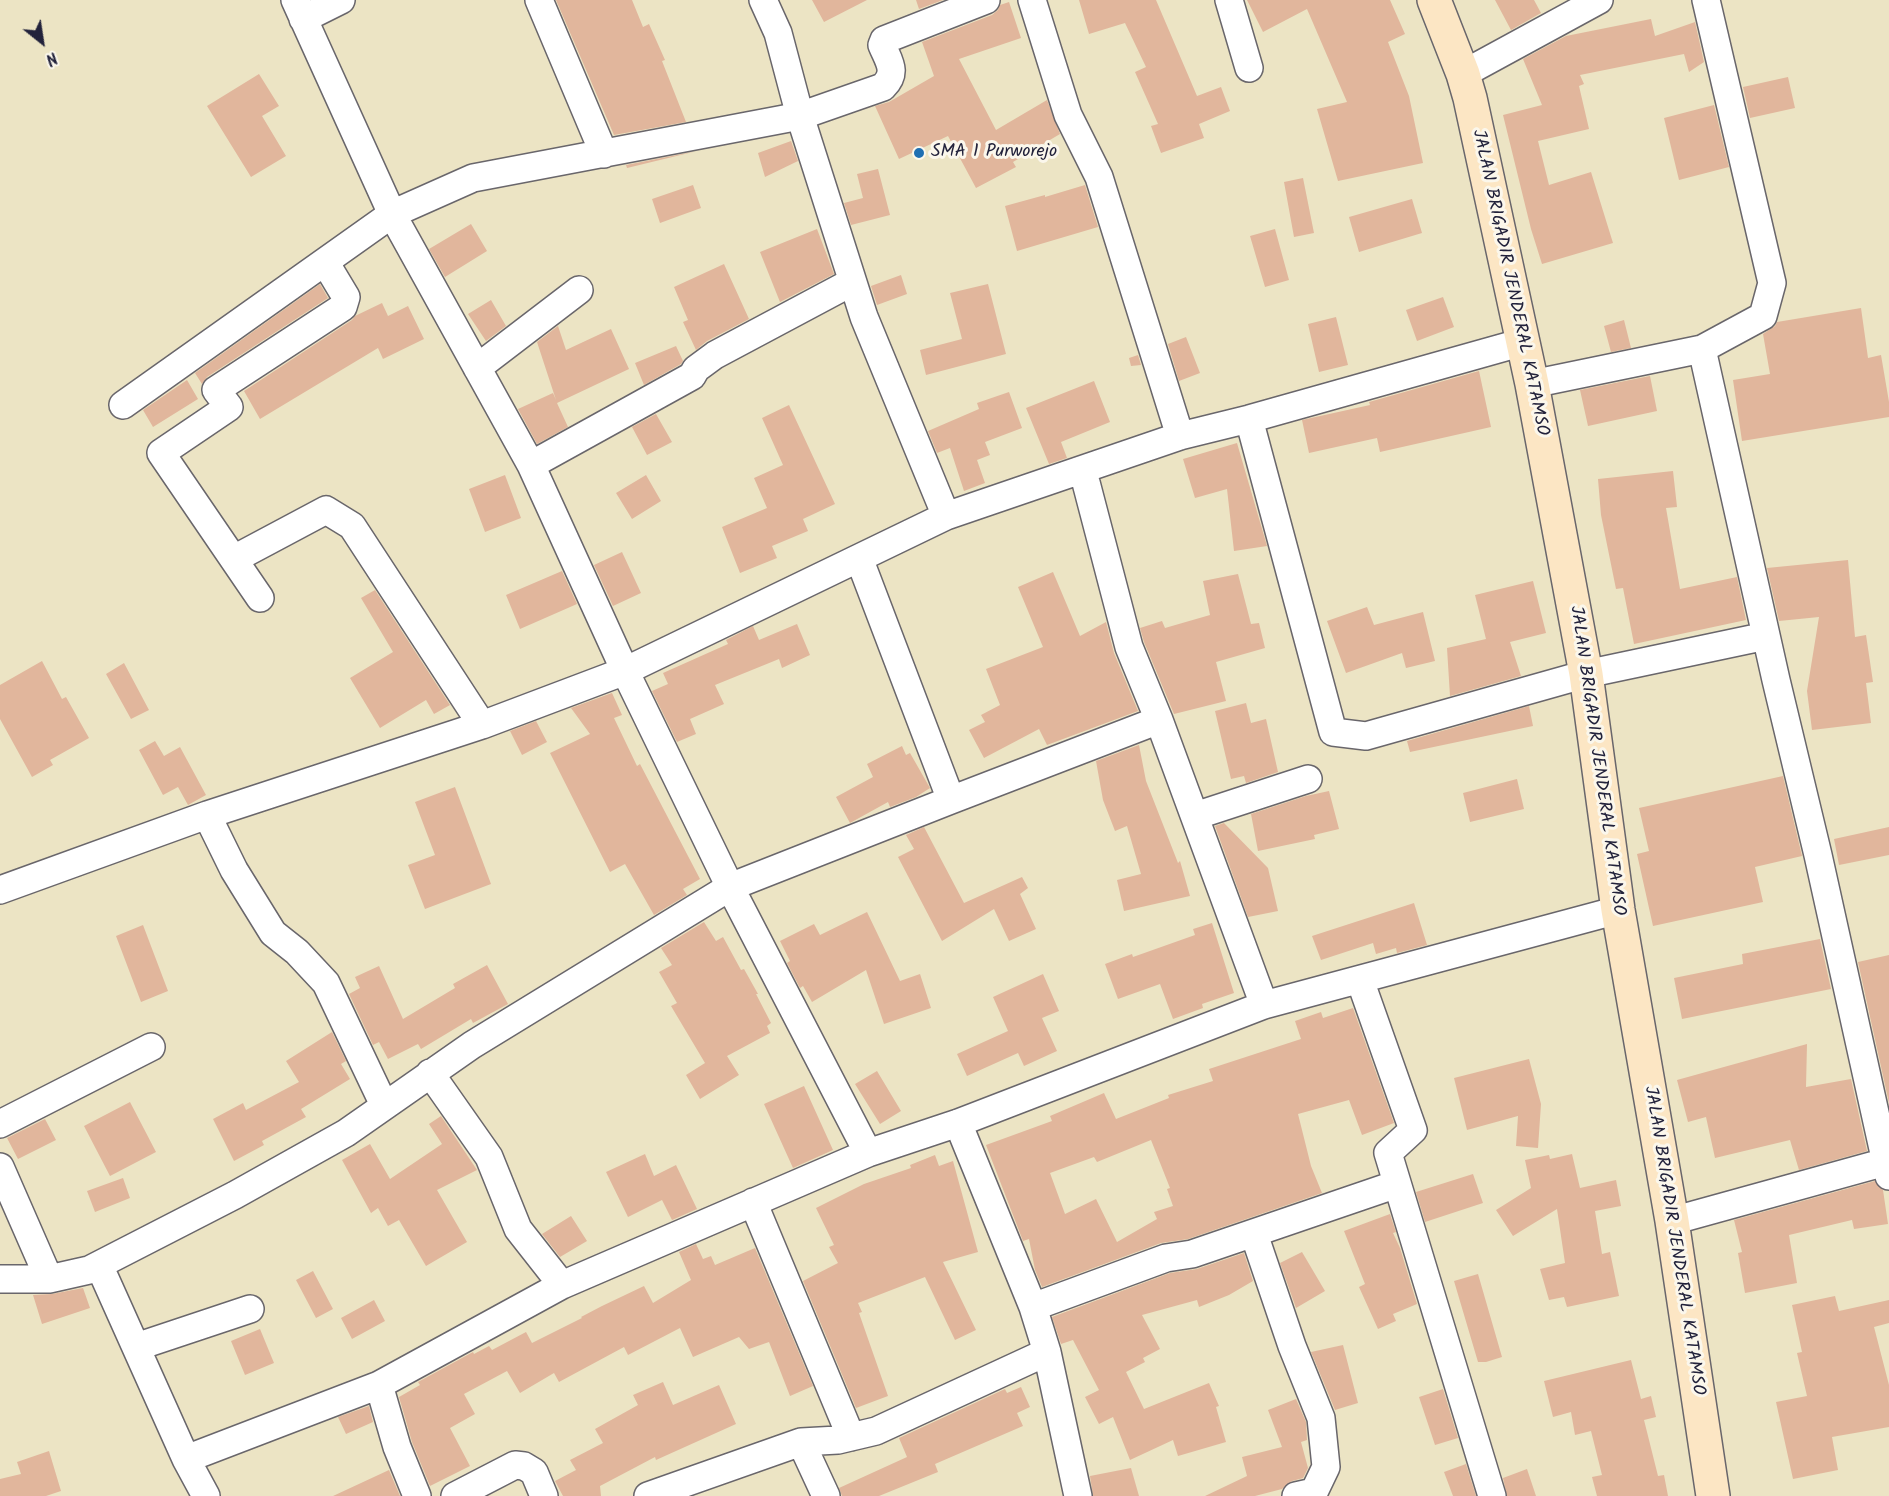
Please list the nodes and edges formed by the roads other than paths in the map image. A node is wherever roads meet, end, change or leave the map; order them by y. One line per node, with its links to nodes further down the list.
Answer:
1 (341, 0): 10 (street)
2 (539, 0): 14 (street)
3 (763, 0): 13 (street)
4 (986, 0): 13 (street)
5 (1032, 0): 25 (street)
6 (1229, 0): 11 (street)
7 (1434, 0): 12 (main road, JALAN BRIGADIR JENDERAL KATAMSO)
8 (1599, 0): 12 (street)
9 (1706, 0): 20 (street)
10 (299, 10): 15 (street)
11 (1249, 68)
12 (1463, 74): 19 (main road, JALAN BRIGADIR JENDERAL KATAMSO)
13 (800, 116): 14 (street); 17 (street)
14 (604, 154): 15 (street)
15 (392, 214): 16 (street); 21 (street)
16 (325, 262): 23 (street); 30 (street)
17 (852, 282): 26 (street); 28 (street)
18 (579, 290): 21 (street)
19 (1523, 342): 22 (main road, JALAN BRIGADIR JENDERAL KATAMSO); 24 (street)
20 (1701, 349): 22 (street); 32 (street)
21 (477, 368): 26 (street)
22 (1532, 384): 34 (main road, JALAN BRIGADIR JENDERAL KATAMSO)
23 (123, 405)
24 (1249, 419): 25 (street); 34 (street)
25 (1179, 436): 27 (street)
26 (531, 465): 33 (street)
27 (1083, 471): 28 (street); 35 (street)
28 (946, 516): 29 (street)
29 (859, 558): 33 (street); 38 (street)
30 (234, 559): 31 (street); 36 (street)
31 (260, 598)
32 (1766, 636): 34 (street); 52 (street)
33 (625, 671): 36 (street); 41 (street)
34 (1586, 674): 43 (main road, JALAN BRIGADIR JENDERAL KATAMSO)
35 (1159, 720): 38 (street); 40 (street)
36 (482, 725): 39 (street)
37 (1308, 779): 40 (street)
38 (951, 800): 41 (street)
39 (207, 815): 42 (street); 48 (street)
40 (1195, 816): 45 (street)
41 (730, 887): 47 (street); 51 (street)
42 (0, 890)
43 (1617, 910): 44 (street); 56 (main road, JALAN BRIGADIR JENDERAL KATAMSO)
44 (1360, 980): 45 (street); 54 (street)
45 (1264, 1005): 49 (street)
46 (151, 1047): 50 (street)
47 (430, 1073): 48 (street); 61 (street)
48 (384, 1105): 58 (street)
49 (958, 1123): 51 (street); 62 (street)
50 (0, 1124)
51 (868, 1154): 55 (street)
52 (1888, 1166): 56 (street)
53 (0, 1167): 59 (street)
54 (1397, 1184): 57 (street); 78 (street)
55 (753, 1202): 61 (street); 67 (street)
56 (1672, 1221): 79 (main road, JALAN BRIGADIR JENDERAL KATAMSO)
57 (1254, 1234): 62 (street); 77 (street)
58 (99, 1265): 59 (street); 64 (street)
59 (49, 1278): 60 (street)
60 (0, 1279)
61 (562, 1284): 66 (street)
62 (1033, 1307): 65 (street)
63 (250, 1309): 64 (street)
64 (136, 1347): 69 (street)
65 (1047, 1352): 67 (street); 76 (street)
66 (379, 1385): 69 (street); 71 (street)
67 (851, 1437): 68 (street)
68 (801, 1442): 74 (street); 75 (street)
69 (186, 1459): 70 (street)
70 (195, 1492)
71 (417, 1496)
72 (455, 1496): 73 (street)
73 (543, 1496)
74 (648, 1496)
75 (826, 1496)
76 (1078, 1496)
77 (1296, 1496)
78 (1492, 1496)
79 (1713, 1496)

